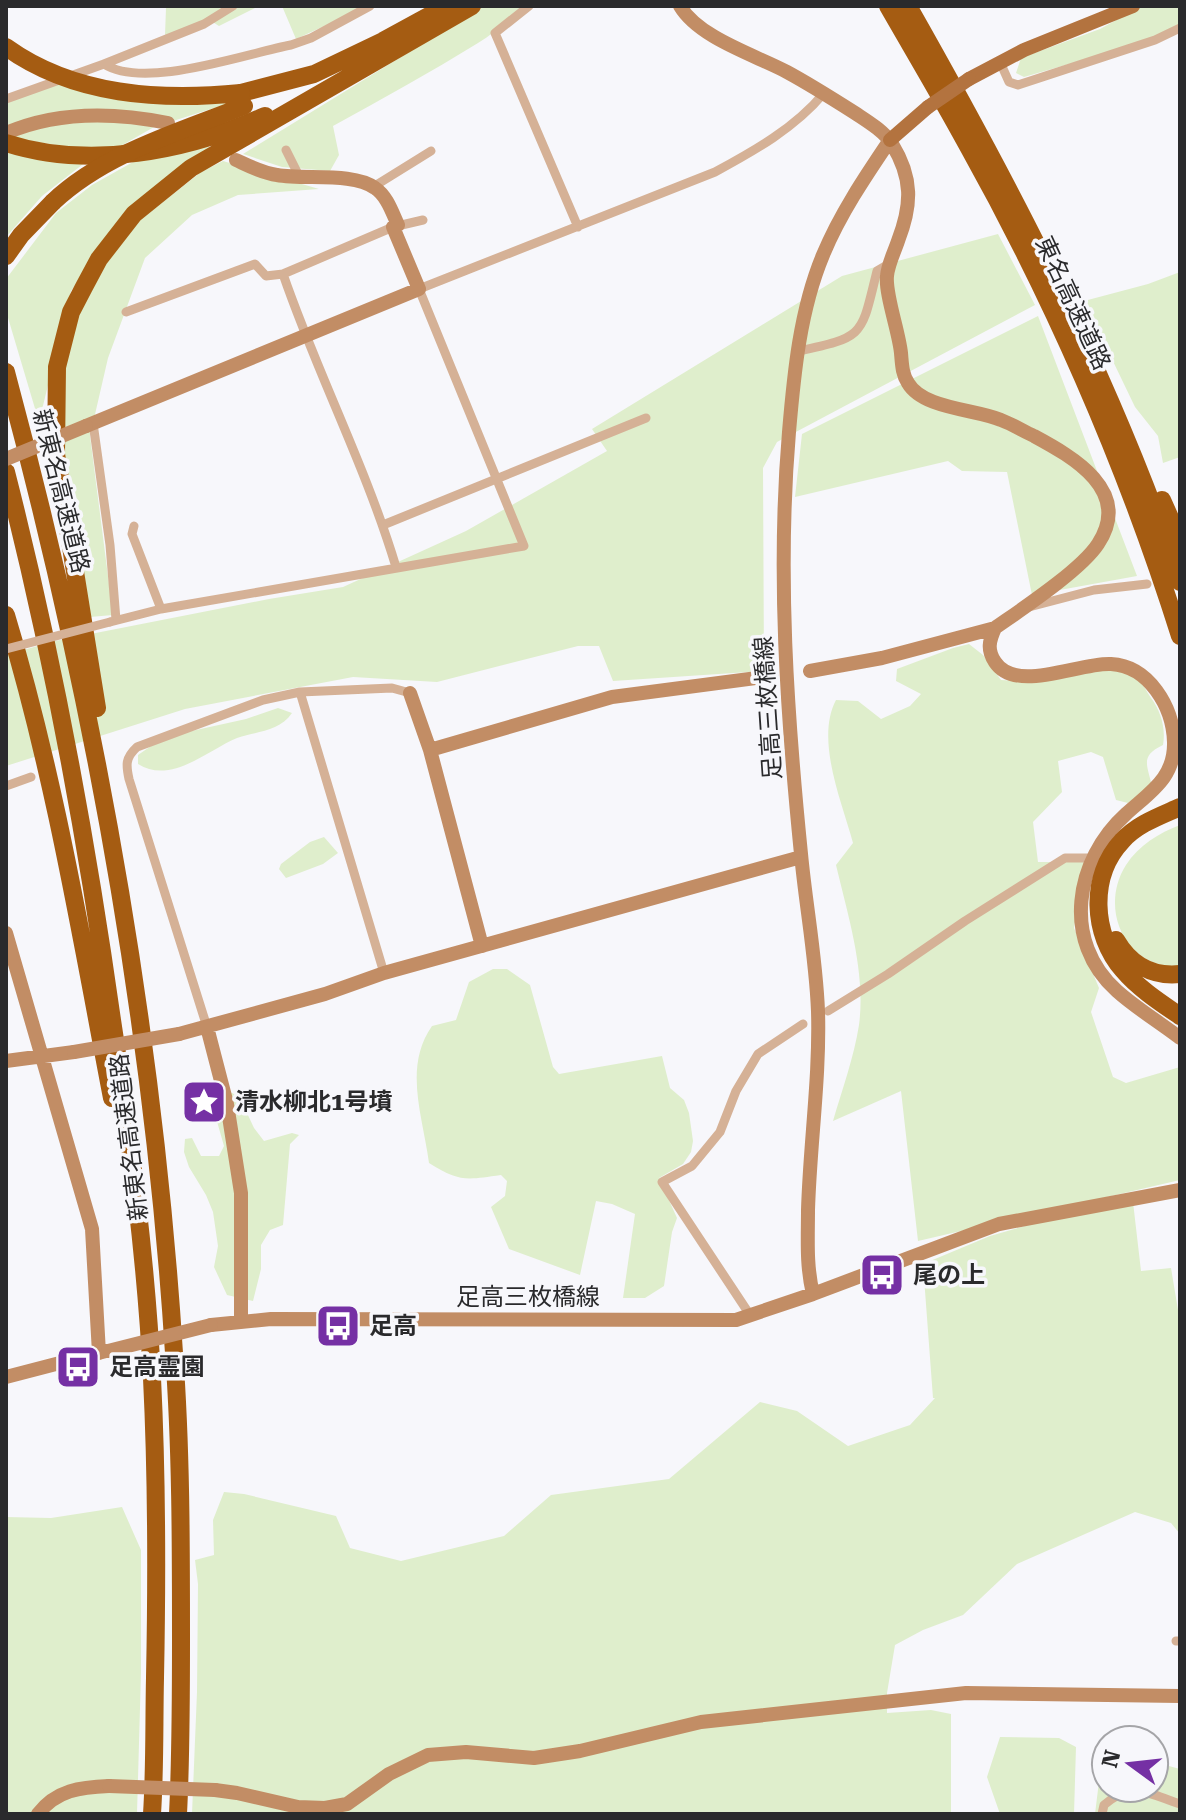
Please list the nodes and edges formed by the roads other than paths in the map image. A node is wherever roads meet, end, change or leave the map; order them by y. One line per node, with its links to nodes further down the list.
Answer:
1 (233, 6): 13 (street)
2 (370, 6): 13 (street)
3 (447, 6): 17 (highway)
4 (472, 6): 14 (highway)
5 (529, 6): 30 (street)
6 (680, 6): 15 (street)
7 (888, 6): 52 (highway, 東名高速道路)
8 (908, 6): 27 (highway, 東名高速道路)
9 (1133, 6): 12 (main road)
10 (1180, 28): 12 (street)
11 (6, 47): 17 (highway, bridge)
12 (1000, 62): 20 (main road, bridge)
13 (104, 64): 16 (street)
14 (326, 90): 21 (highway); 78 (highway)
15 (824, 93): 20 (street); 30 (street)
16 (6, 99)
17 (242, 100): 31 (highway, bridge)
18 (168, 123): 19 (street)
19 (6, 133)
20 (890, 140): 32 (street); 37 (street, 足高三枚橋線)
21 (6, 143)
22 (286, 150): 25 (street)
23 (431, 151): 26 (street)
24 (236, 160): 25 (street)
25 (300, 178): 26 (street)
26 (373, 187): 29 (street)
27 (1020, 210): 46 (highway); 48 (highway, 東名高速道路)
28 (423, 220): 29 (street)
29 (393, 227): 33 (street); 34 (street)
30 (578, 227): 34 (street)
31 (6, 256)
32 (889, 264): 37 (street); 51 (street)
33 (283, 274): 35 (street); 36 (street)
34 (419, 289): 36 (street); 43 (street)
35 (126, 312)
36 (304, 337): 40 (street); 44 (street)
37 (799, 351): 68 (street, 足高三枚橋線)
38 (6, 372): 78 (highway, 新東名高速道路)
39 (646, 418): 43 (street)
40 (90, 424): 41 (street, bridge); 54 (street)
41 (6, 459)
42 (6, 472): 87 (highway, 新東名高速道路)
43 (495, 479): 44 (street); 47 (street)
44 (383, 525): 47 (street)
45 (134, 526): 50 (street)
46 (1180, 540)
47 (396, 567): 50 (street)
48 (1180, 582)
49 (1147, 584): 51 (street)
50 (161, 609): 54 (street)
51 (1021, 609): 55 (street)
52 (1173, 614): 56 (highway, 東名高速道路); 58 (highway)
53 (6, 615): 87 (highway)
54 (113, 621): 57 (street, bridge)
55 (995, 628): 59 (street); 69 (street)
56 (1180, 636)
57 (6, 649)
58 (1180, 652)
59 (810, 671)
60 (772, 676): 63 (street)
61 (300, 692): 62 (street); 72 (street); 77 (street)
62 (410, 693): 63 (street)
63 (430, 750): 71 (street)
64 (31, 777): 65 (street)
65 (6, 786)
66 (1180, 807): 75 (highway)
67 (1180, 817): 73 (highway)
68 (801, 857): 71 (street); 83 (street, 足高三枚橋線)
69 (1091, 858): 74 (street); 79 (street)
70 (6, 933): 80 (street)
71 (482, 946): 72 (street)
72 (384, 973): 77 (street)
73 (1180, 974)
74 (828, 1011)
75 (1180, 1016)
76 (803, 1024): 84 (street)
77 (207, 1027): 80 (street, bridge); 85 (street)
78 (140, 1028): 93 (highway, 新東名高速道路)
79 (1180, 1038)
80 (41, 1057): 81 (street); 86 (street)
81 (6, 1061)
82 (1180, 1190): 83 (street, 足高三枚橋線)
83 (813, 1294): 84 (street, 足高三枚橋線)
84 (750, 1315): 85 (street, 足高三枚橋線)
85 (241, 1321): 86 (street, 足高三枚橋線, bridge)
86 (104, 1352): 88 (street, 足高三枚橋線)
87 (151, 1374): 92 (highway, 新東名高速道路)
88 (6, 1377)
89 (1180, 1696): 91 (street, bridge)
90 (1180, 1804): 94 (street)
91 (38, 1814)
92 (152, 1814)
93 (178, 1814)
94 (1102, 1814)

